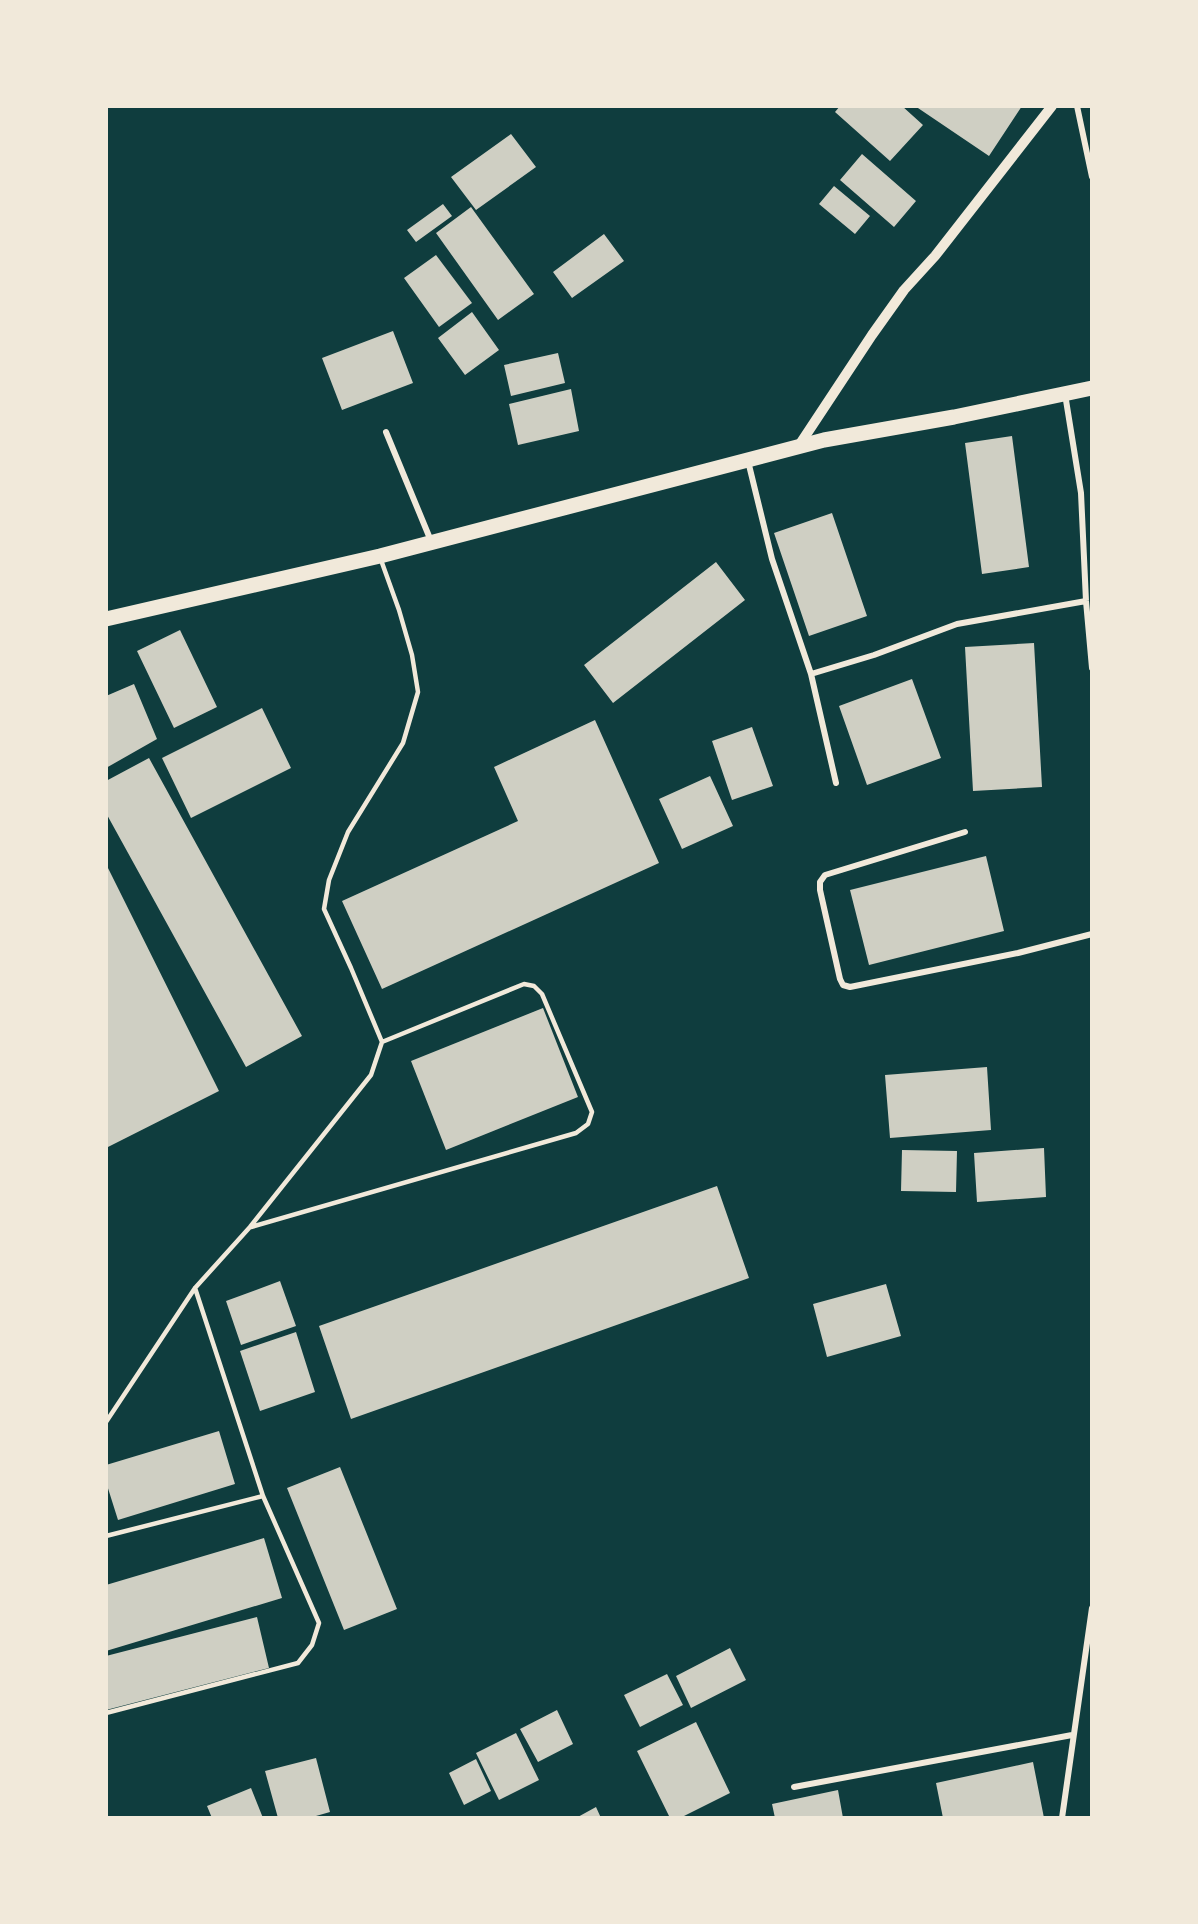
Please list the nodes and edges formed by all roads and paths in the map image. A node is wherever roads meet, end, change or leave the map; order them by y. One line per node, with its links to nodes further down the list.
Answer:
1 (1052, 106): 7 (street)
2 (1077, 106): 3 (street)
3 (1092, 177)
4 (1092, 388): 5 (main road)
5 (1065, 393): 7 (main road); 11 (street)
6 (386, 432): 9 (street)
7 (798, 447): 8 (main road)
8 (747, 460): 9 (main road); 14 (street)
9 (431, 542): 10 (main road)
10 (380, 556): 12 (main road); 18 (lane)
11 (1086, 601): 13 (street); 14 (street)
12 (106, 619)
13 (1092, 668)
14 (811, 674): 15 (street)
15 (836, 783)
16 (965, 832): 17 (street)
17 (1092, 934)
18 (382, 1042): 19 (lane); 19 (lane)
19 (250, 1227): 20 (lane)
20 (195, 1288): 21 (lane); 22 (lane)
21 (106, 1422)
22 (263, 1496): 23 (lane); 25 (lane)
23 (106, 1536)
24 (1092, 1608): 26 (street)
25 (106, 1713)
26 (1072, 1735): 27 (street); 28 (street)
27 (794, 1787)
28 (1062, 1818)

